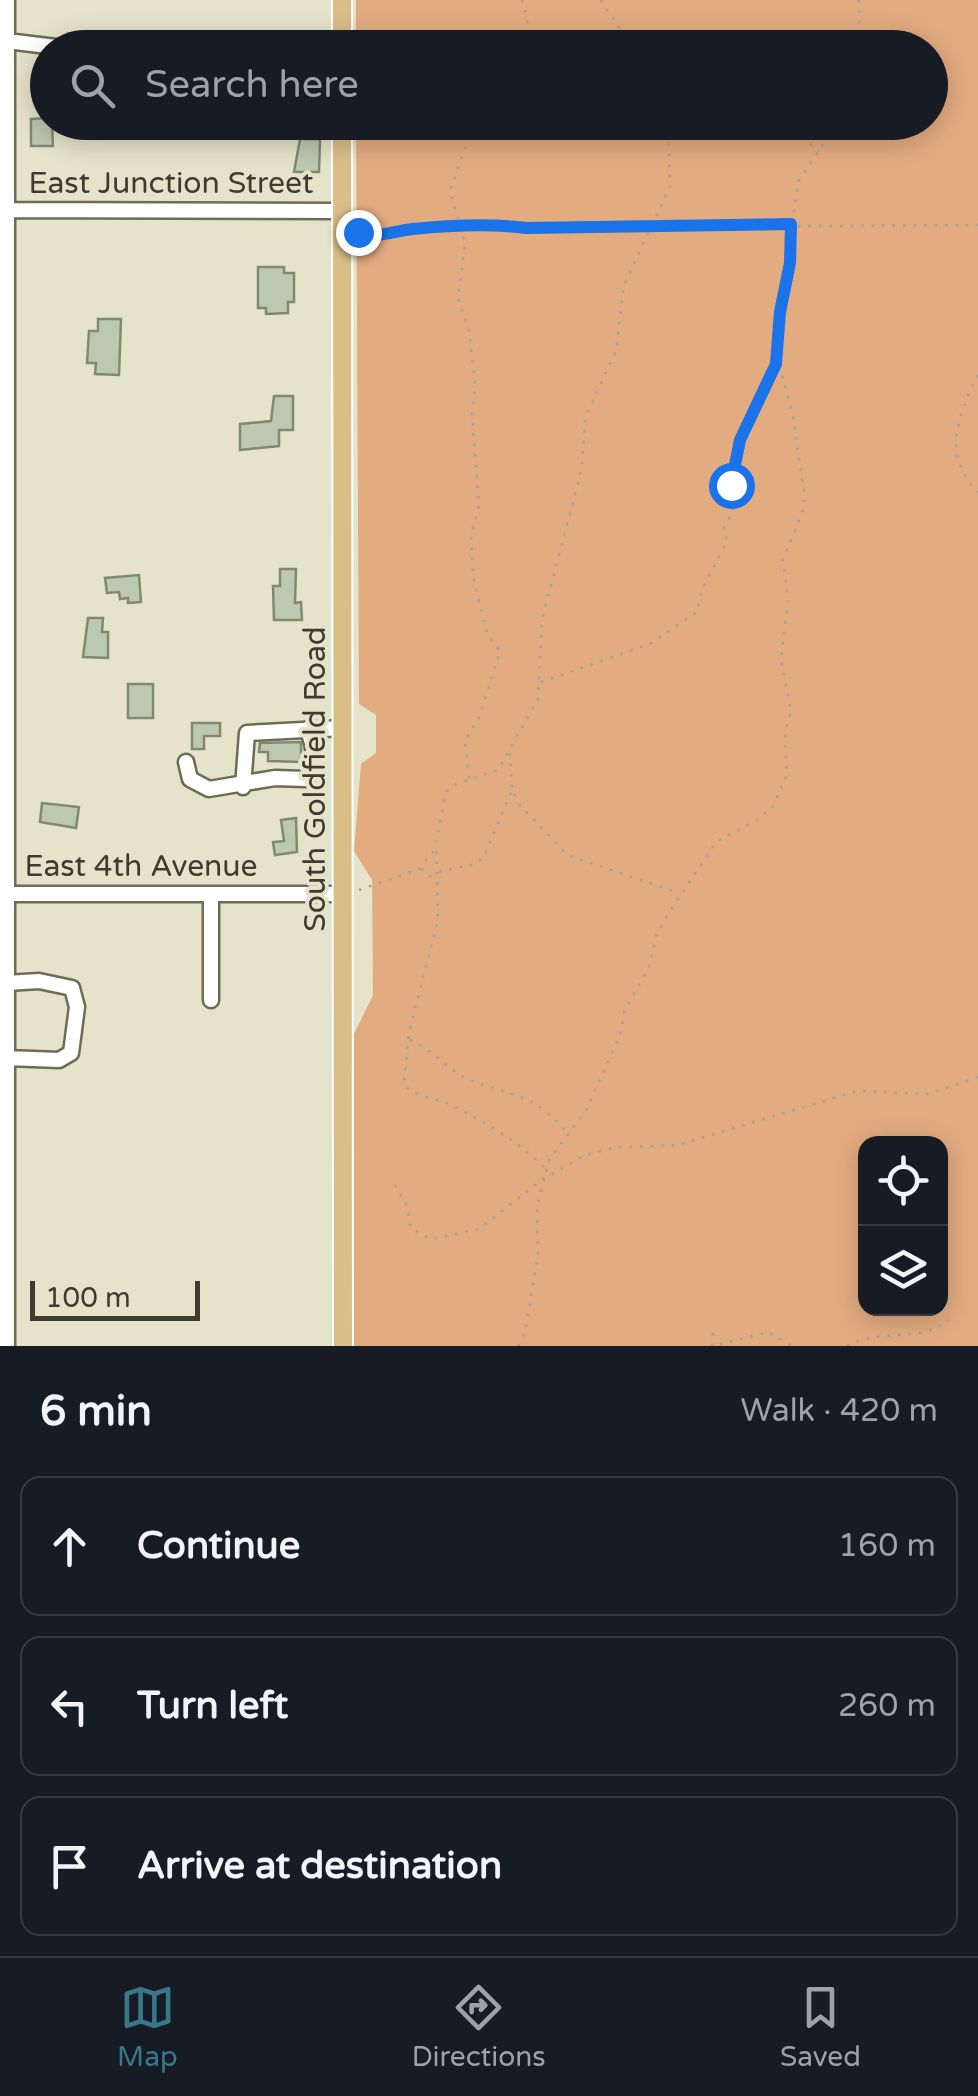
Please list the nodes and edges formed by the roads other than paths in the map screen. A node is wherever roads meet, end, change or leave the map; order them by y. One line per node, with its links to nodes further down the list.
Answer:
1 (7, 0): 4 (street)
2 (342, 0): 3 (main road)
3 (342, 30)
4 (7, 41): 5 (street); 7 (street)
5 (30, 44)
6 (342, 140): 8 (main road, South Goldfield Road)
7 (3, 210): 8 (street, East Junction Street); 9 (street)
8 (342, 211): 11 (main road, South Goldfield Road)
9 (3, 390): 10 (street)
10 (4, 716): 15 (street)
11 (342, 728): 12 (street); 17 (main road, South Goldfield Road)
12 (307, 729): 14 (street); 14 (street)
13 (186, 762): 14 (street)
14 (243, 786)
15 (4, 894): 16 (street, East 4th Avenue); 18 (street)
16 (211, 894): 17 (street, East 4th Avenue); 19 (street)
17 (342, 894): 24 (main road, South Goldfield Road)
18 (7, 983): 20 (street); 20 (street)
19 (211, 1000)
20 (5, 1056): 21 (street)
21 (4, 1175): 22 (street)
22 (4, 1227): 23 (street)
23 (7, 1346)
24 (343, 1346)

